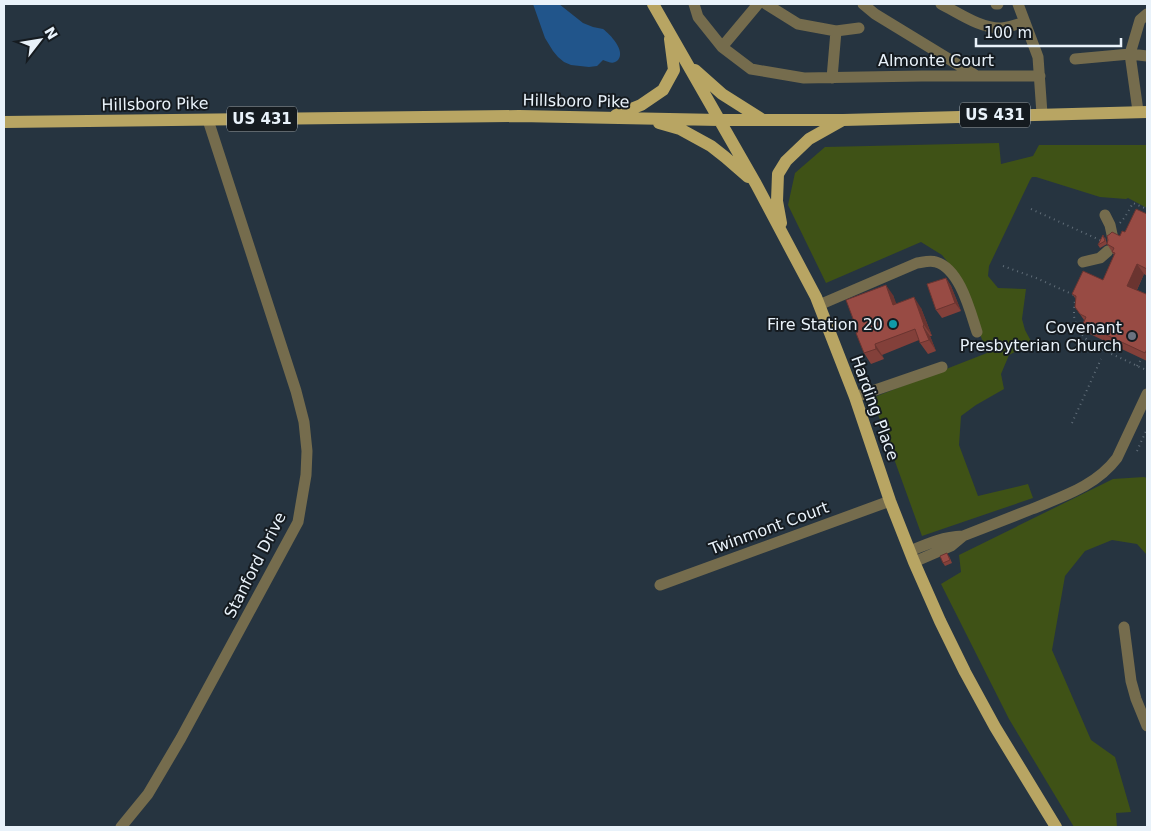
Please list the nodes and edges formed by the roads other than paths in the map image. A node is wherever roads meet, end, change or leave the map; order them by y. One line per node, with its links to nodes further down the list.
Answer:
1 (653, 4): 12 (main road, Harding Place)
2 (694, 4): 13 (street, Almonte Court)
3 (758, 4): 13 (street)
4 (766, 4): 11 (street)
5 (863, 4): 18 (street)
6 (941, 4): 9 (street)
7 (1018, 4): 9 (street)
8 (1147, 14): 14 (street)
9 (1025, 22): 19 (street)
10 (859, 28): 11 (street)
11 (836, 31): 20 (street)
12 (669, 32): 17 (main road, Harding Place); 23 (main road)
13 (722, 48): 20 (street, Almonte Court)
14 (1130, 54): 15 (street); 16 (street); 21 (street)
15 (1147, 56)
16 (1075, 59)
17 (686, 62): 26 (main road, Harding Place); 27 (main road)
18 (976, 76): 19 (street, Almonte Court); 20 (street, Almonte Court)
19 (1040, 76): 22 (street)
20 (832, 78)
21 (1143, 112): 22 (main road, Hillsboro Pike / US 431)
22 (1042, 114): 28 (main road, Hillsboro Pike / US 431)
23 (610, 117): 24 (main road, Hillsboro Pike / US 431); 25 (main road, Hillsboro Pike / US 431)
24 (640, 118): 26 (main road, Hillsboro Pike / US 431); 30 (main road)
25 (208, 120): 29 (main road, Hillsboro Pike / US 431); 44 (street, Stanford Drive)
26 (719, 120): 27 (main road, Hillsboro Pike / US 431); 30 (main road, Harding Place)
27 (763, 120): 28 (main road, Hillsboro Pike / US 431)
28 (843, 120): 32 (main road)
29 (4, 122)
30 (756, 184): 32 (main road, Harding Place)
31 (1105, 215): 33 (street)
32 (783, 235): 34 (main road, Harding Place)
33 (1084, 262)
34 (819, 305): 35 (street); 38 (main road, Harding Place)
35 (977, 332)
36 (942, 367): 38 (street)
37 (1147, 394): 40 (street)
38 (855, 398): 39 (main road, Harding Place)
39 (890, 501): 40 (main road, Harding Place); 41 (street, Twinmont Court)
40 (912, 556): 45 (main road, Harding Place)
41 (660, 584)
42 (1124, 627): 43 (street)
43 (1147, 726)
44 (121, 827)
45 (1056, 827)

